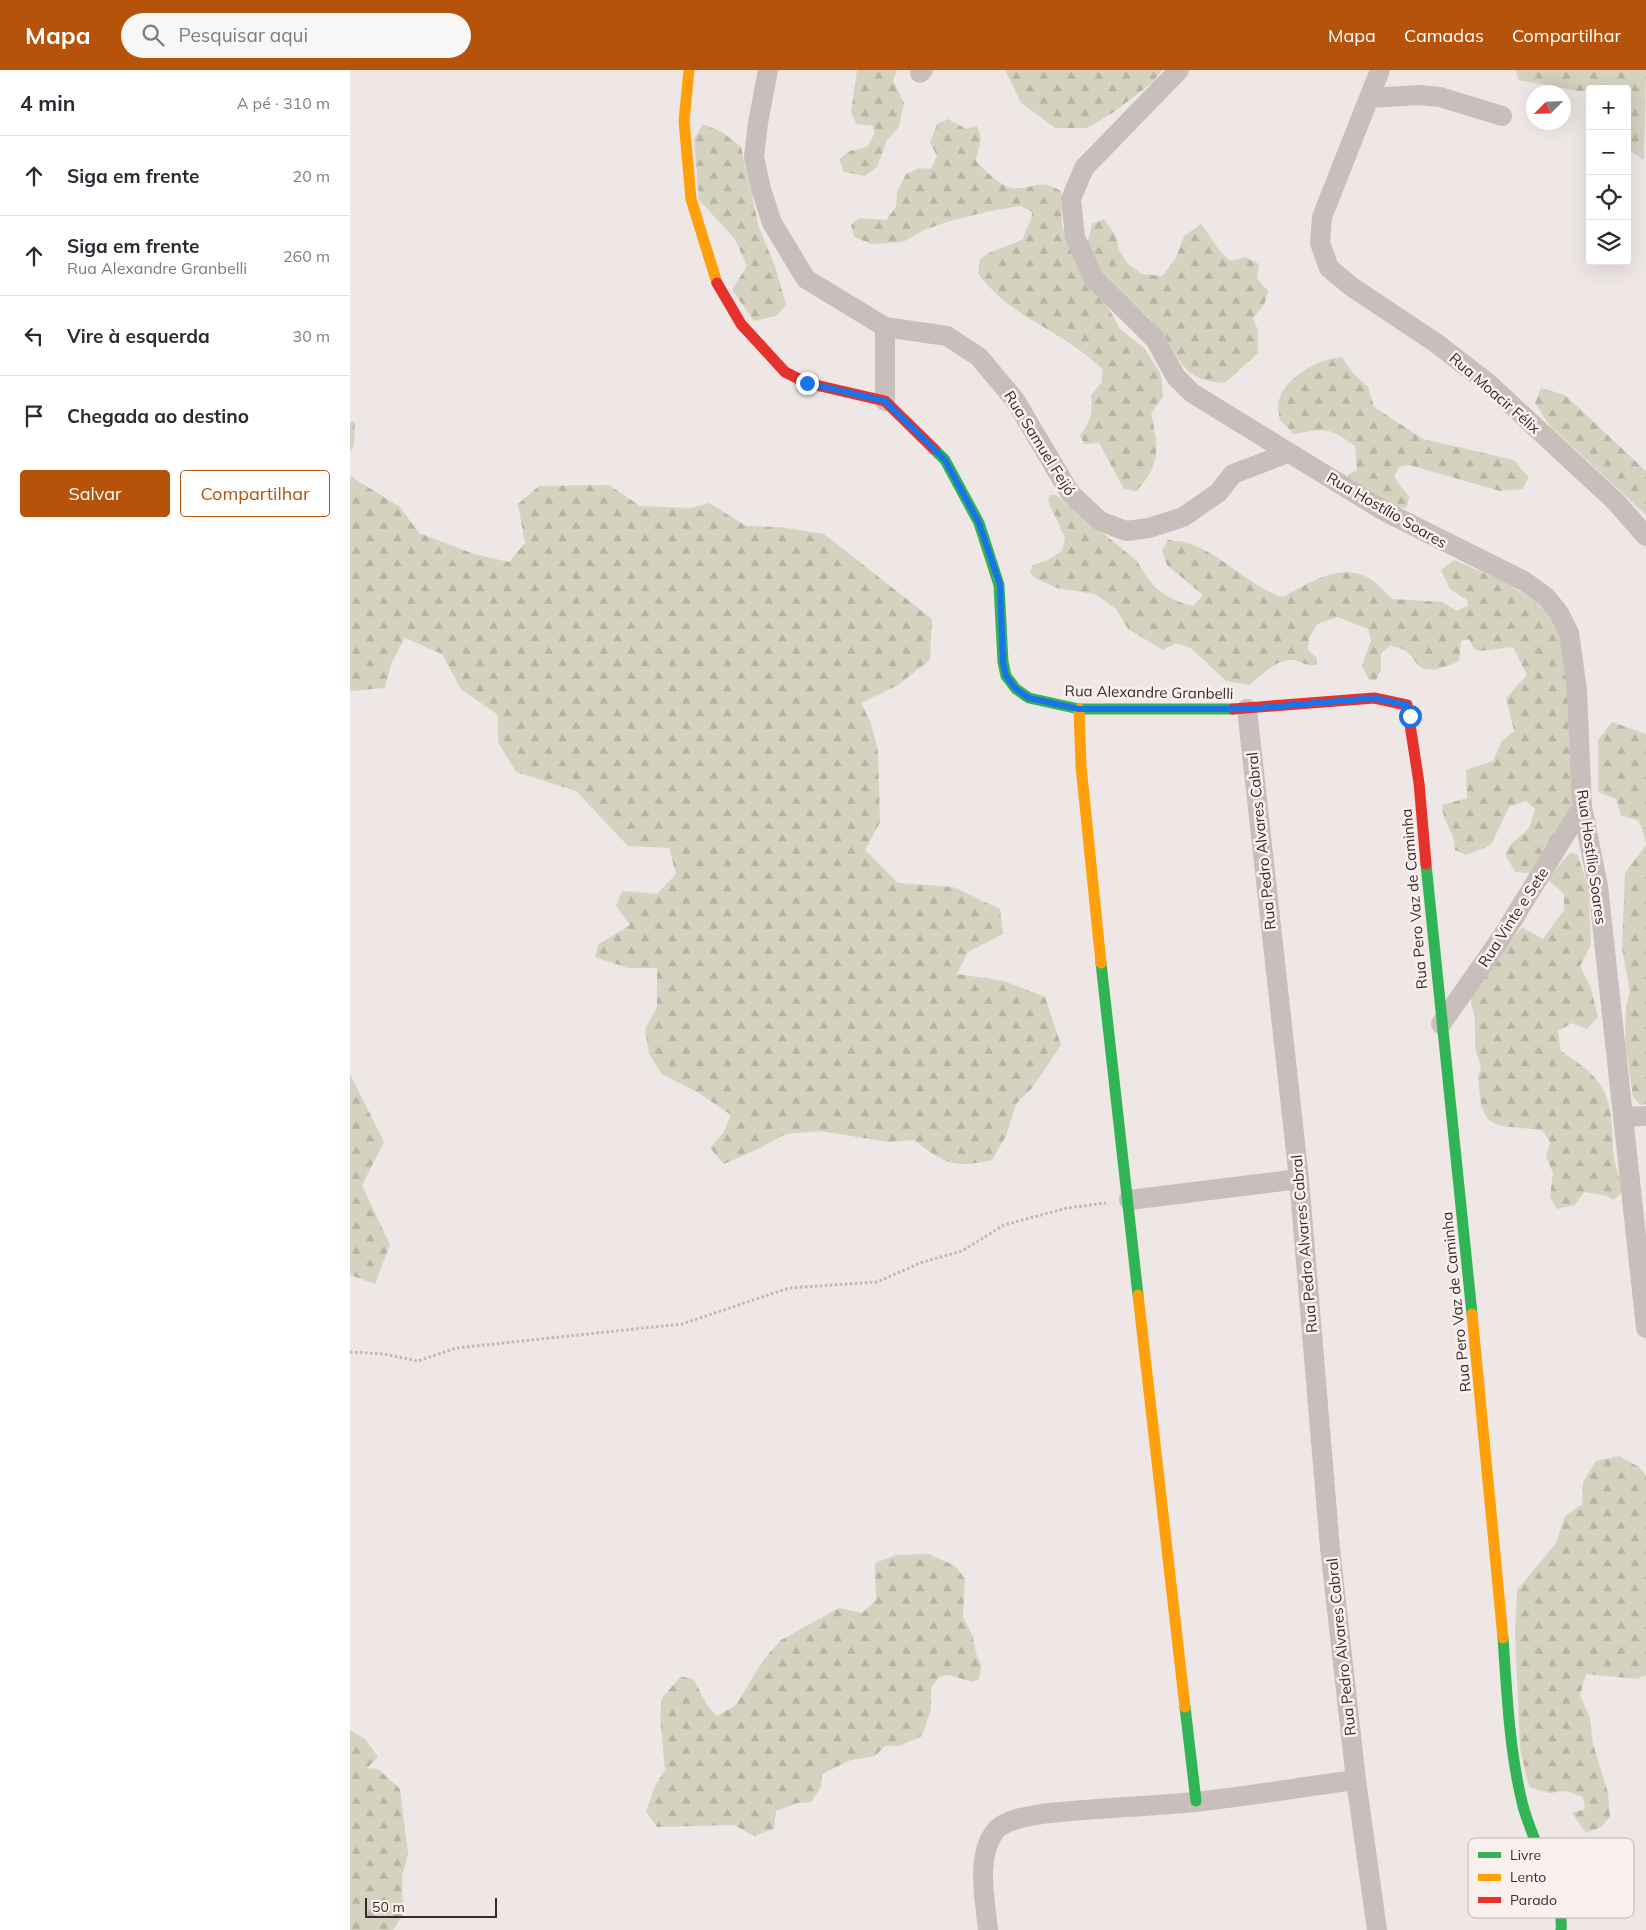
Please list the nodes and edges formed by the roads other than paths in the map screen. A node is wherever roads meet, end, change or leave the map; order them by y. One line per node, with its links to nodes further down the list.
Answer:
1 (689, 70): 8 (street)
2 (768, 70): 7 (street, Rua Samuel Feijó)
3 (1179, 70): 9 (street, Rua Hostílio Soares)
4 (1380, 70): 5 (street)
5 (1370, 98): 6 (street); 10 (street, Rua Moacir Félix)
6 (1502, 116)
7 (885, 327): 8 (street); 9 (street, Rua Samuel Feijó)
8 (885, 401): 12 (street, Rua Alexandre Granbelli)
9 (1288, 453): 14 (street, Rua Hostílio Soares)
10 (1646, 536)
11 (1374, 698): 13 (street, Rua Alexandre Granbelli); 15 (street, Rua Pero Vaz de Caminha)
12 (1079, 709): 13 (street, Rua Alexandre Granbelli); 19 (street)
13 (1247, 709): 18 (street, Rua Pedro Alvares Cabral)
14 (1582, 807): 15 (street, Rua Vinte e Sete); 17 (street, Rua Hostílio Soares)
15 (1440, 1024): 23 (street, Rua Pero Vaz de Caminha)
16 (1646, 1116): 17 (street)
17 (1624, 1117): 20 (street, Rua Hostílio Soares)
18 (1299, 1179): 19 (street); 21 (street, Rua Pedro Alvares Cabral)
19 (1130, 1200): 22 (street)
20 (1646, 1328)
21 (1356, 1780): 22 (street); 25 (street, Rua Pedro Alvares Cabral)
22 (1196, 1802): 24 (street)
23 (1534, 1838)
24 (988, 1930)
25 (1377, 1930)

